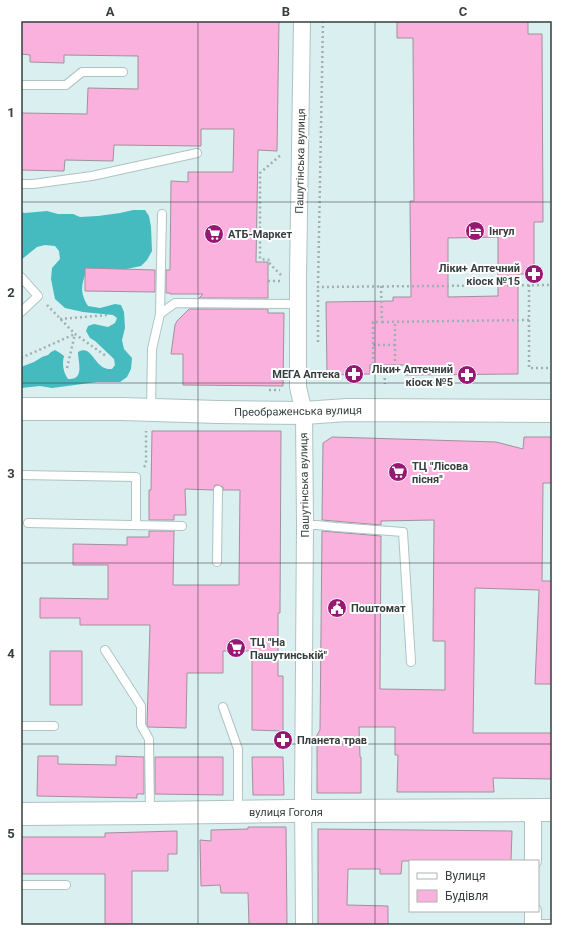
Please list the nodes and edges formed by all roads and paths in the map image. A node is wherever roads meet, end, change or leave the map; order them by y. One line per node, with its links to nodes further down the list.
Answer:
1 (302, 21): 16 (street, Пашутінська вулиця)
2 (323, 21): 14 (path)
3 (123, 72): 4 (lane)
4 (21, 85)
5 (287, 150): 9 (path)
6 (197, 153): 7 (lane)
7 (21, 184)
8 (162, 214): 18 (lane)
9 (281, 276)
10 (21, 277): 15 (lane)
11 (529, 285): 12 (path); 13 (path); 21 (path)
12 (552, 285)
13 (381, 286): 14 (path); 22 (path)
14 (318, 287): 25 (path)
15 (38, 296): 17 (lane); 20 (path)
16 (298, 304): 18 (lane); 36 (street, Пашутінська вулиця)
17 (21, 312)
18 (160, 314): 37 (lane)
19 (108, 315): 20 (path)
20 (60, 318): 24 (path)
21 (529, 320): 23 (path); 32 (path)
22 (382, 322): 23 (path); 26 (path)
23 (395, 322): 27 (path)
24 (75, 334): 28 (path); 29 (path); 30 (path)
25 (318, 342)
26 (373, 345): 27 (path); 31 (path)
27 (395, 345): 31 (path)
28 (106, 356)
29 (21, 358)
30 (67, 368)
31 (384, 368): 33 (path)
32 (552, 368)
33 (385, 384)
34 (21, 409): 37 (main road, Преображенська вулиця)
35 (552, 411): 36 (main road, Преображенська вулиця)
36 (304, 413): 37 (main road, Преображенська вулиця); 43 (street, Пашутінська вулиця)
37 (149, 417): 39 (path)
38 (21, 475): 39 (lane)
39 (136, 477): 42 (lane)
40 (218, 490): 45 (lane)
41 (28, 523): 42 (lane)
42 (136, 525): 44 (lane)
43 (305, 525): 47 (lane); 52 (street, Пашутінська вулиця)
44 (182, 526)
45 (217, 562)
46 (105, 650): 54 (lane)
47 (411, 662)
48 (223, 707): 53 (lane)
49 (21, 726): 50 (lane)
50 (54, 726)
51 (543, 810): 52 (main road, вулиця Гоголя); 56 (street)
52 (303, 811): 53 (main road, вулиця Гоголя); 61 (street, Пашутінська вулиця)
53 (238, 812): 54 (main road, вулиця Гоголя)
54 (150, 813): 55 (main road, вулиця Гоголя)
55 (21, 814)
56 (533, 860)
57 (21, 885): 58 (lane)
58 (66, 885)
59 (533, 920): 60 (lane)
60 (552, 924)
61 (304, 925)

